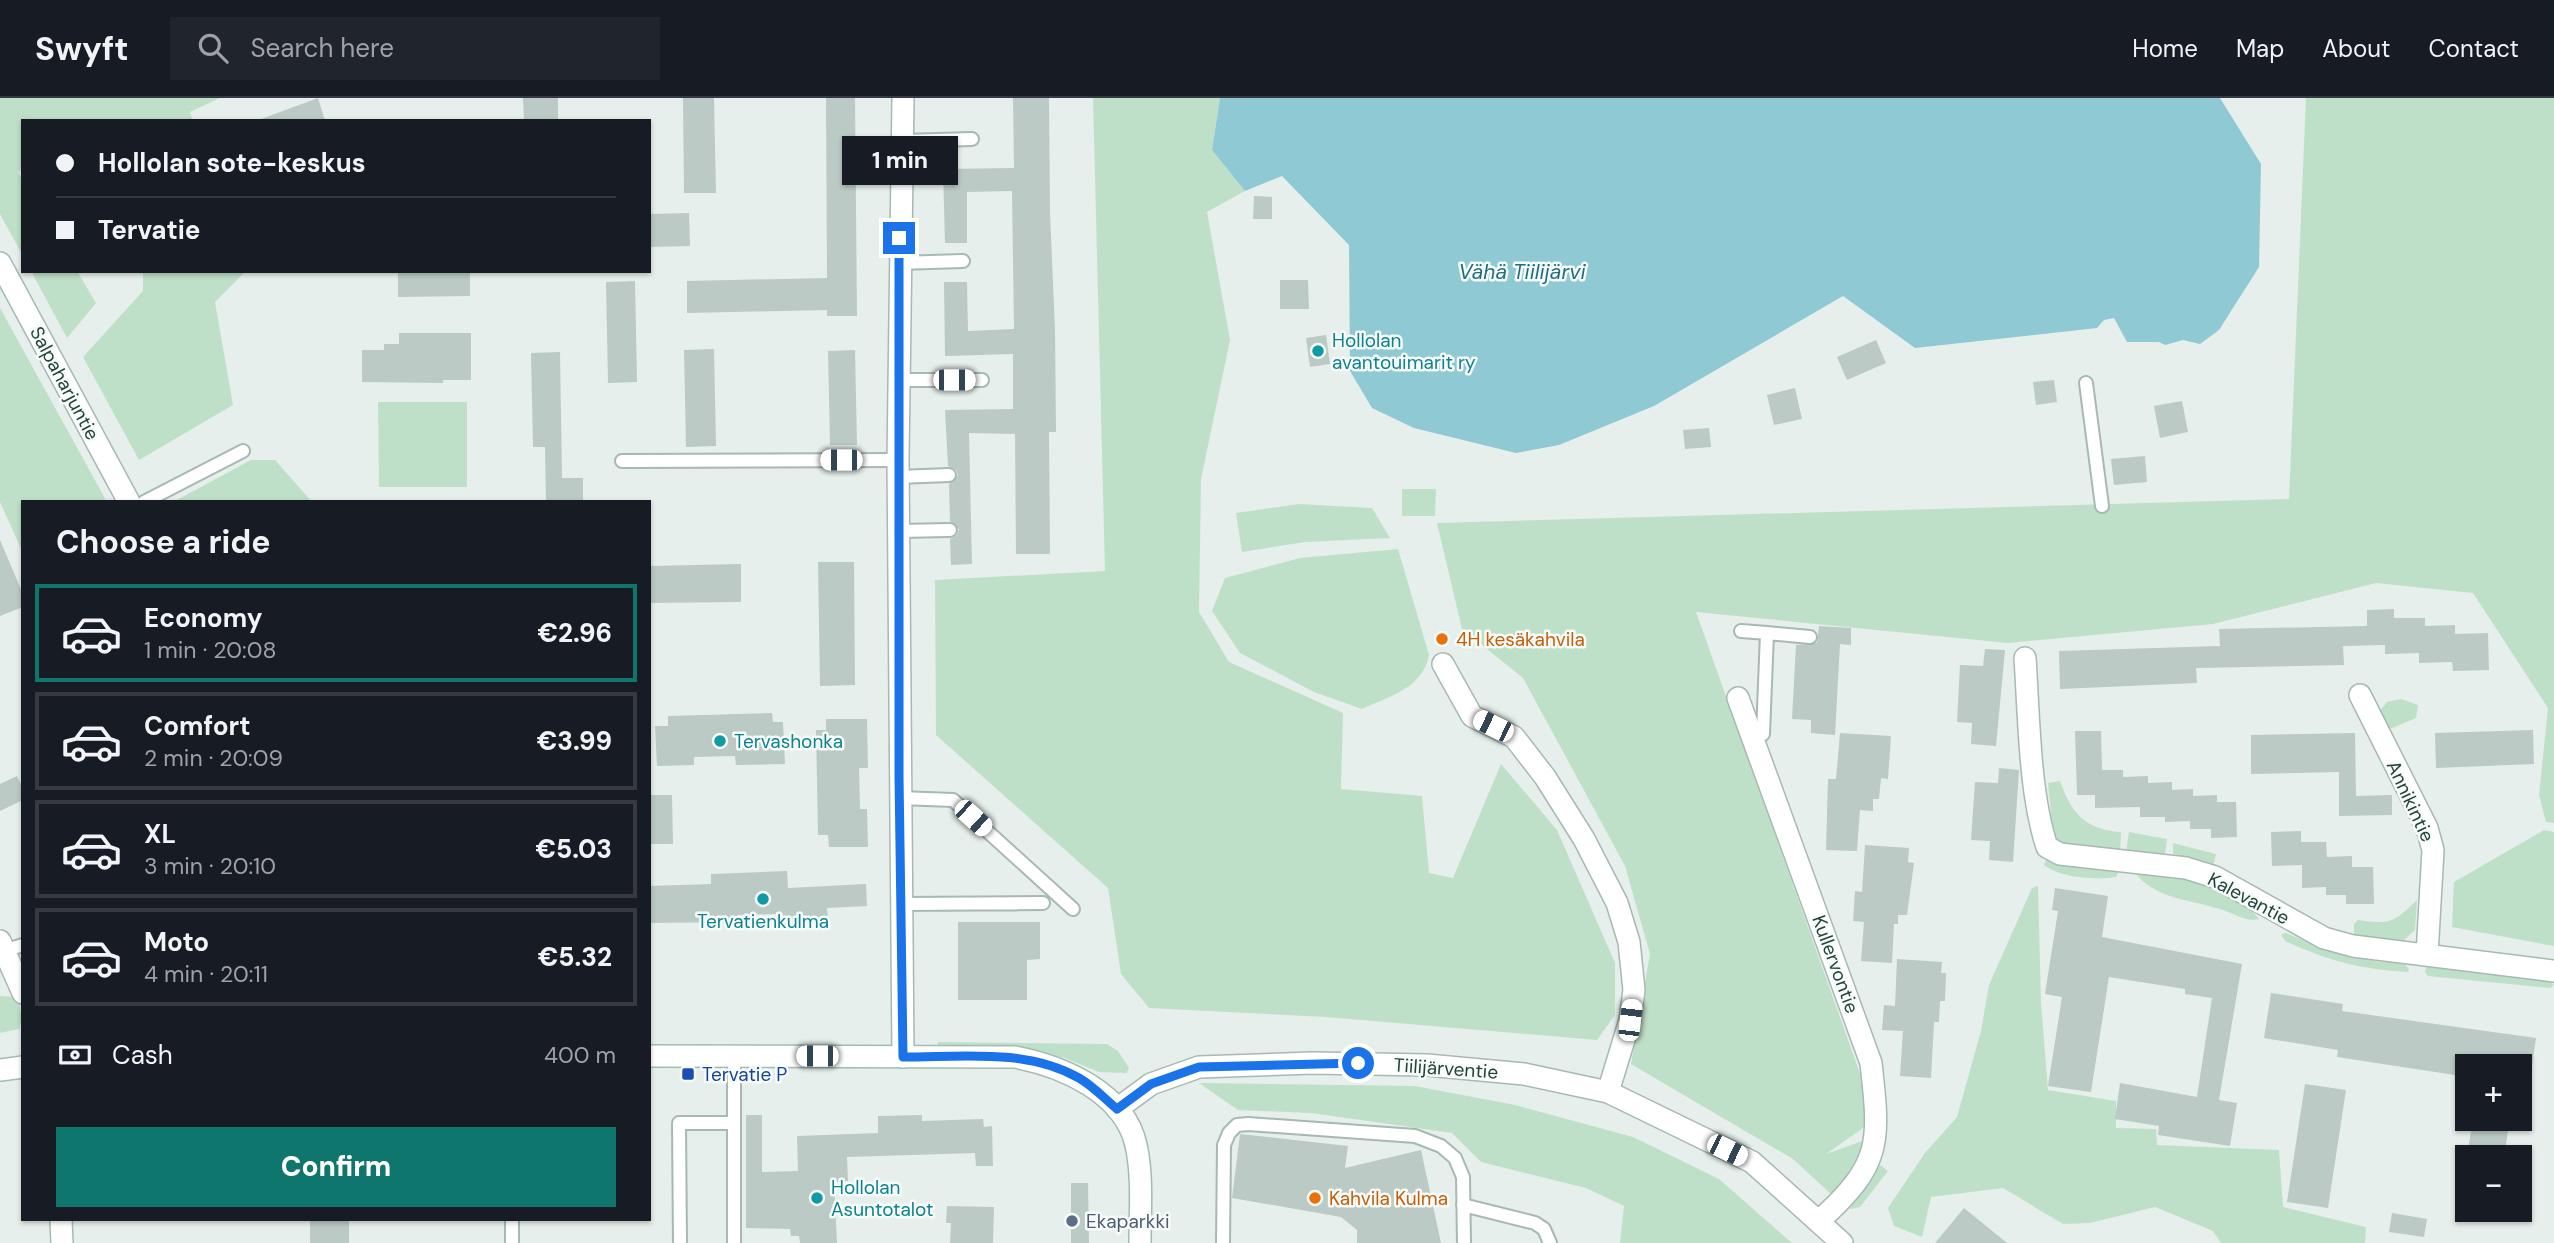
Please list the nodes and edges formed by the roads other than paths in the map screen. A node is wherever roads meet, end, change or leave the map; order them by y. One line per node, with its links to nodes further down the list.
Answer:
1 (903, 98): 3 (street)
2 (972, 139): 3 (lane)
3 (903, 141): 5 (street)
4 (963, 261): 5 (lane)
5 (898, 262): 7 (street)
6 (0, 263): 14 (street, Salpaharjuntie)
7 (898, 380): 8 (lane); 12 (street)
8 (982, 380)
9 (2086, 383): 16 (lane)
10 (243, 451): 15 (lane)
11 (622, 461): 12 (lane)
12 (898, 468): 13 (lane); 18 (street)
13 (949, 475)
14 (128, 500)
15 (148, 500)
16 (2102, 506)
17 (950, 530): 18 (lane)
18 (898, 531): 27 (street)
19 (1741, 631): 20 (lane)
20 (1767, 633): 21 (lane); 26 (lane)
21 (1810, 636)
22 (2025, 659): 32 (street, Kalevantie)
23 (1443, 664): 40 (street)
24 (2360, 695): 32 (street, Annikintie)
25 (1738, 698): 46 (street, Kullervontie)
26 (1763, 734)
27 (899, 798): 29 (street); 30 (lane)
28 (1043, 903): 29 (lane)
29 (901, 904): 37 (street)
30 (1073, 909)
31 (7, 947): 34 (street)
32 (2427, 955): 33 (street, Kalevantie)
33 (2554, 971)
34 (21, 987)
35 (651, 1055): 36 (street)
36 (734, 1056): 37 (street); 42 (lane)
37 (903, 1057): 41 (street)
38 (21, 1068): 39 (street)
39 (0, 1070)
40 (1608, 1092): 41 (street, Tiilijärventie); 46 (street, Tiilijärventie)
41 (1117, 1109): 51 (street)
42 (733, 1123): 49 (lane); 50 (lane)
43 (1463, 1205): 52 (lane); 53 (lane); 54 (lane)
44 (61, 1221): 47 (street)
45 (512, 1221): 48 (lane)
46 (1819, 1221): 55 (street, Tiilijärventie)
47 (62, 1243)
48 (512, 1243)
49 (680, 1243)
50 (734, 1243)
51 (1140, 1243)
52 (1223, 1243)
53 (1464, 1243)
54 (1550, 1243)
55 (1842, 1243)

